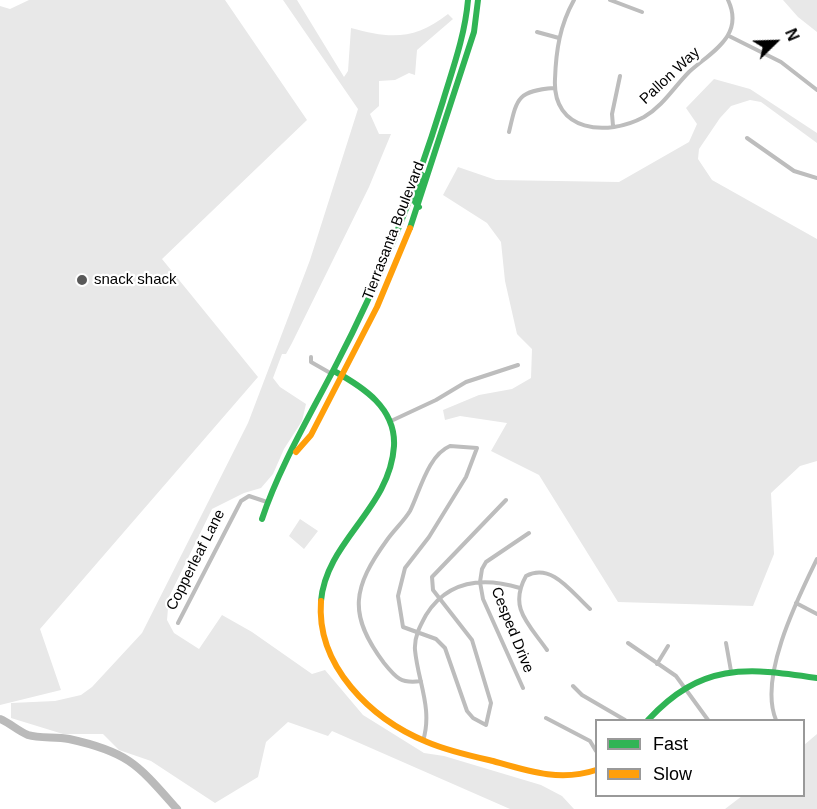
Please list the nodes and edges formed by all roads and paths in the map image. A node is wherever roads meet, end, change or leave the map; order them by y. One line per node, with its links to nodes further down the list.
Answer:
1 (468, 0): 16 (street, Tierrasanta Boulevard)
2 (478, 0): 18 (street, Tierrasanta Boulevard)
3 (574, 0): 9 (street)
4 (610, 0): 6 (street)
5 (728, 0): 8 (street)
6 (642, 12)
7 (537, 32): 9 (street)
8 (729, 36): 12 (street); 13 (street, Pallon Way)
9 (559, 38): 11 (street)
10 (620, 76): 13 (street)
11 (554, 88): 13 (street, Pallon Way); 14 (street)
12 (817, 90)
13 (613, 126)
14 (508, 132)
15 (747, 138): 17 (street)
16 (421, 171): 18 (street); 21 (street, Tierrasanta Boulevard)
17 (817, 178)
18 (419, 207): 22 (street, Tierrasanta Boulevard)
19 (311, 357): 21 (street)
20 (518, 365): 23 (street)
21 (333, 372): 22 (street); 24 (street, Tierrasanta Boulevard)
22 (342, 375): 23 (street); 24 (street, Tierrasanta Boulevard)
23 (391, 422): 55 (street)
24 (293, 455): 26 (street, Tierrasanta Boulevard)
25 (506, 500): 32 (street)
26 (267, 502): 27 (street, Tierrasanta Boulevard); 36 (street, Copperleaf Lane)
27 (262, 519)
28 (529, 533): 30 (street, Cesped Drive)
29 (817, 559): 33 (street)
30 (480, 582): 31 (street); 32 (street); 49 (street, Cesped Drive)
31 (520, 588): 34 (street); 41 (street)
32 (439, 598): 37 (street); 37 (street)
33 (796, 603): 35 (street); 44 (street)
34 (590, 609)
35 (817, 614)
36 (178, 623)
37 (417, 633): 46 (street); 46 (street)
38 (726, 642): 43 (street)
39 (627, 643): 42 (street)
40 (668, 646): 42 (street)
41 (547, 650)
42 (657, 664): 48 (street)
43 (731, 671): 44 (street); 48 (street)
44 (775, 671): 45 (street); 54 (street)
45 (817, 678)
46 (421, 681): 55 (street)
47 (573, 686): 51 (street)
48 (685, 687): 52 (street); 53 (street)
49 (523, 688)
50 (546, 718): 56 (street)
51 (623, 719)
52 (649, 719)
53 (707, 719)
54 (776, 719)
55 (423, 741): 57 (street)
56 (595, 748)
57 (595, 771)

